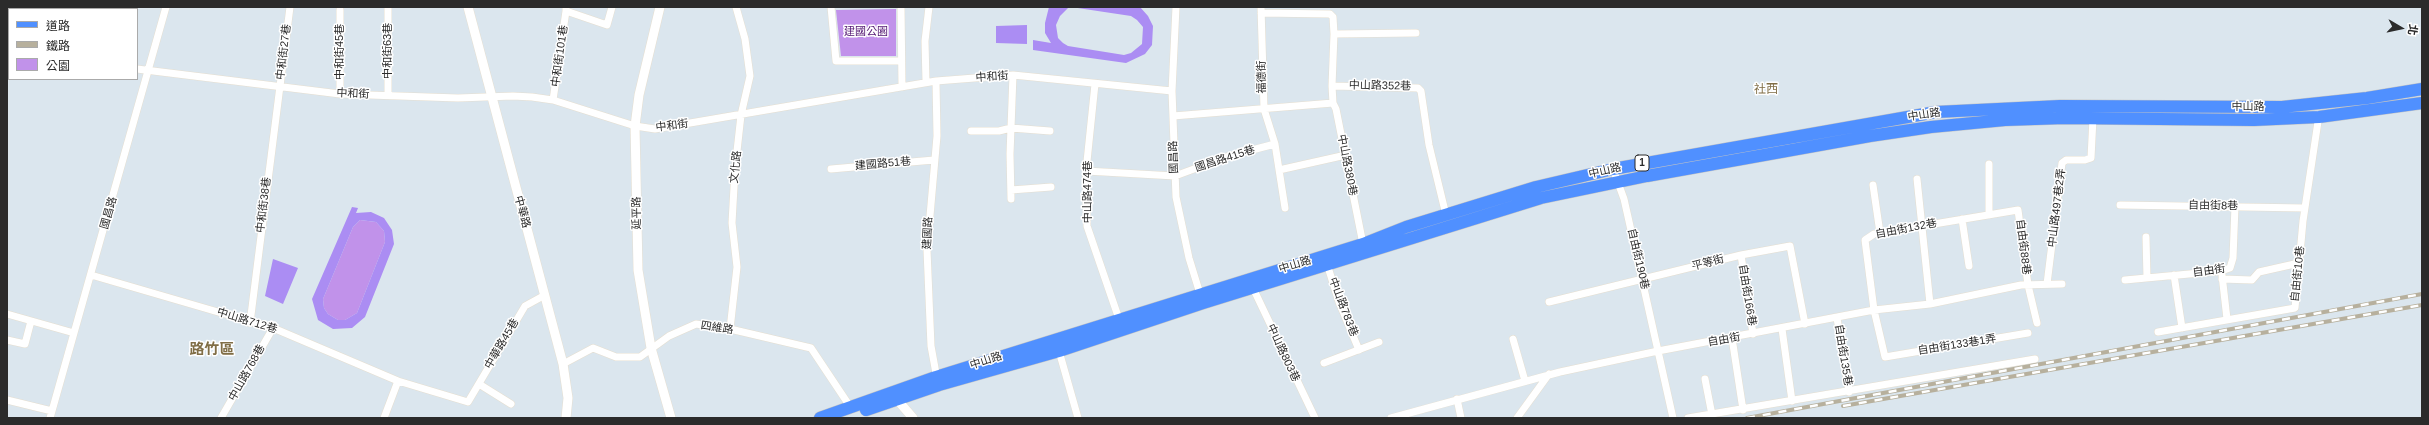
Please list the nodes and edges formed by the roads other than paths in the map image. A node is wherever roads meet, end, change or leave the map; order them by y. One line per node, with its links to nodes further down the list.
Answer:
1 (166, 7): 19 (street, 國昌路)
2 (290, 7): 26 (street, 中和街27巷)
3 (388, 7): 30 (street, 中和街63巷)
4 (468, 7): 31 (street, 中華路)
5 (612, 7): 12 (street)
6 (660, 7): 41 (street, 延平路)
7 (736, 7): 37 (street, 文化路)
8 (831, 7): 17 (street)
9 (901, 7): 17 (street)
10 (929, 7): 22 (street)
11 (1176, 7): 28 (street, 國昌路)
12 (566, 9): 32 (street, 中和街101巷)
13 (340, 10): 29 (street, 中和街45巷)
14 (1261, 10): 16 (street); 36 (street, 福德街)
15 (1416, 33): 16 (street)
16 (1334, 34): 24 (street)
17 (900, 61): 25 (street)
18 (138, 70): 19 (street, 中和街)
19 (148, 72): 26 (street, 中和街); 76 (street, 國昌路)
20 (1013, 75): 21 (street, 中和街); 23 (street, 中和街); 42 (street)
21 (936, 81): 22 (street, 中和街); 47 (street, 建國路)
22 (926, 82): 25 (street, 中和街)
23 (1096, 84): 28 (street, 中和街); 52 (street, 中山路474巷)
24 (1332, 86): 33 (street, 中山路380巷); 65 (street, 中山路352巷)
25 (902, 87): 37 (street, 中和街)
26 (279, 88): 29 (street, 中和街); 96 (street, 中和街38巷)
27 (2422, 89): 34 (main road, 中山路 / 1)
28 (1172, 91): 38 (street, 國昌路)
29 (340, 94): 30 (street, 中和街)
30 (388, 95): 31 (street, 中和街)
31 (492, 98): 32 (street, 中和街); 86 (street, 中華路)
32 (554, 100): 41 (street, 中和街)
33 (1333, 103): 36 (street); 46 (street, 中山路380巷)
34 (2318, 103): 39 (street, 自由街10巷); 50 (main road, 中山路 / 1)
35 (2422, 103): 39 (main road, 中山路 / 1)
36 (1264, 109): 38 (street); 45 (street, 福德街)
37 (741, 115): 41 (street, 中和街); 101 (street, 文化路)
38 (1173, 116): 53 (street, 國昌路)
39 (2319, 117): 40 (main road, 中山路 / 1); 63 (street, 自由街10巷)
40 (2093, 118): 55 (main road, 中山路 / 1); 83 (street, 中山路497巷2弄)
41 (635, 126): 111 (street, 延平路)
42 (1010, 128): 43 (street); 44 (street); 58 (street)
43 (971, 131)
44 (1050, 131)
45 (1275, 144): 51 (street, 福德街); 53 (street, 國昌路415巷)
46 (1346, 155): 51 (street); 71 (street, 中山路380巷)
47 (934, 160): 49 (street, 建國路51巷); 121 (street, 建國路)
48 (1989, 164): 66 (street)
49 (831, 169)
50 (1613, 169): 55 (street, 自由街190巷); 65 (main road, 中山路 / 1)
51 (1279, 170): 62 (street, 福德街)
52 (1086, 171): 53 (street); 93 (street, 中山路474巷)
53 (1175, 176): 87 (street, 國昌路)
54 (1917, 179): 68 (street)
55 (1618, 182): 74 (main road, 中山路 / 1); 80 (street, 自由街190巷)
56 (1873, 185): 69 (street)
57 (1051, 187): 58 (street)
58 (1011, 190): 59 (street)
59 (1011, 199)
60 (2120, 205): 61 (street, 自由街8巷)
61 (2235, 206): 63 (street, 自由街8巷); 78 (street, 自由街)
62 (1285, 208)
63 (2306, 208): 73 (street, 自由街10巷)
64 (2018, 210): 66 (street, 自由街132巷); 82 (street, 自由街88巷)
65 (1446, 215): 71 (main road, 中山路 / 1)
66 (1989, 215): 67 (street, 自由街132巷)
67 (1962, 219): 68 (street, 自由街132巷); 75 (street)
68 (1923, 226): 69 (street, 自由街132巷); 89 (street)
69 (1880, 233): 90 (street, 自由街132巷)
70 (2146, 237): 79 (street)
71 (1363, 244): 87 (main road, 中山路 / 1)
72 (1741, 255): 80 (street, 平等街); 98 (street, 平等街); 106 (street, 自由街166巷)
73 (2299, 262): 78 (street); 94 (street, 自由街10巷)
74 (1327, 264): 85 (main road, 中山路 / 1); 112 (street, 中山路783巷)
75 (1969, 266)
76 (91, 275): 96 (street, 中山路712巷); 104 (street, 國昌路)
77 (2174, 275): 78 (street, 自由街); 79 (street, 自由街); 100 (street)
78 (2222, 275): 94 (street)
79 (2147, 278): 81 (street, 自由街)
80 (1643, 279): 88 (street, 平等街); 114 (street, 自由街190巷)
81 (2125, 280)
82 (2028, 284): 83 (street, 自由街); 89 (street, 自由街); 97 (street, 自由街88巷)
83 (2047, 284): 84 (street, 自由街)
84 (2062, 284)
85 (1253, 288): 87 (main road, 中山路 / 1); 143 (street, 中山路803巷)
86 (545, 295): 117 (street, 中華路); 123 (street, 中華路45巷)
87 (1202, 299): 93 (main road, 中山路 / 1); 113 (main road, 中山路 / 1)
88 (1549, 302)
89 (1930, 304): 90 (street, 自由街)
90 (1874, 310): 92 (street, 自由街); 105 (street, 自由街133巷1弄)
91 (7, 314): 95 (street)
92 (1837, 318): 98 (street, 自由街); 124 (street, 自由街135巷)
93 (1119, 319): 121 (main road, 中山路 / 1)
94 (2227, 319): 100 (street, 自由街10巷)
95 (31, 321): 104 (street); 109 (street)
96 (250, 322): 99 (street, 中山路712巷)
97 (2037, 323)
98 (1805, 324): 102 (street, 自由街)
99 (272, 328): 120 (street, 中山路712巷); 135 (street, 中山路768巷)
100 (2182, 328): 103 (street, 自由街10巷)
101 (730, 329): 111 (street, 四維路); 131 (street, 四維路)
102 (1782, 329): 106 (street, 自由街); 129 (street)
103 (2158, 332)
104 (74, 333): 133 (street, 國昌路)
105 (2028, 333)
106 (1753, 334): 107 (street, 自由街)
107 (1732, 338): 114 (street, 自由街); 132 (street)
108 (1513, 339): 122 (street)
109 (7, 340)
110 (1379, 342): 112 (street, 中山路783巷)
111 (650, 348): 117 (street, 四維路); 138 (street, 延平路)
112 (1359, 350): 116 (street, 中山路783巷)
113 (1059, 351): 121 (main road, 中山路 / 1); 142 (street)
114 (1658, 351): 118 (street, 自由街); 147 (street, 自由街190巷)
115 (2035, 359): 124 (street)
116 (1324, 363)
117 (563, 364): 137 (street, 中華路)
118 (1549, 374): 122 (street, 自由街); 146 (street)
119 (1706, 379): 134 (street)
120 (398, 380): 128 (street, 中山路712巷); 136 (street)
121 (937, 381): 125 (main road, 中山路 / 1)
122 (1525, 381): 126 (street, 自由街)
123 (479, 384): 128 (street, 中華路45巷); 130 (street)
124 (1849, 392): 129 (street)
125 (893, 396): 131 (main road, 中山路 / 1); 140 (main road, 中山路 / 1); 141 (street)
126 (1457, 399): 144 (street, 自由街); 145 (street)
127 (7, 400): 133 (street)
128 (468, 402)
129 (1792, 402): 132 (street)
130 (511, 404)
131 (851, 408): 139 (main road, 中山路 / 1)
132 (1743, 410): 134 (street)
133 (51, 415)
134 (1712, 415): 148 (street)
135 (221, 418)
136 (384, 418)
137 (566, 418)
138 (671, 418)
139 (820, 418)
140 (842, 418)
141 (913, 418)
142 (1078, 418)
143 (1315, 418)
144 (1391, 418)
145 (1460, 418)
146 (1517, 418)
147 (1673, 418)
148 (1688, 418)

